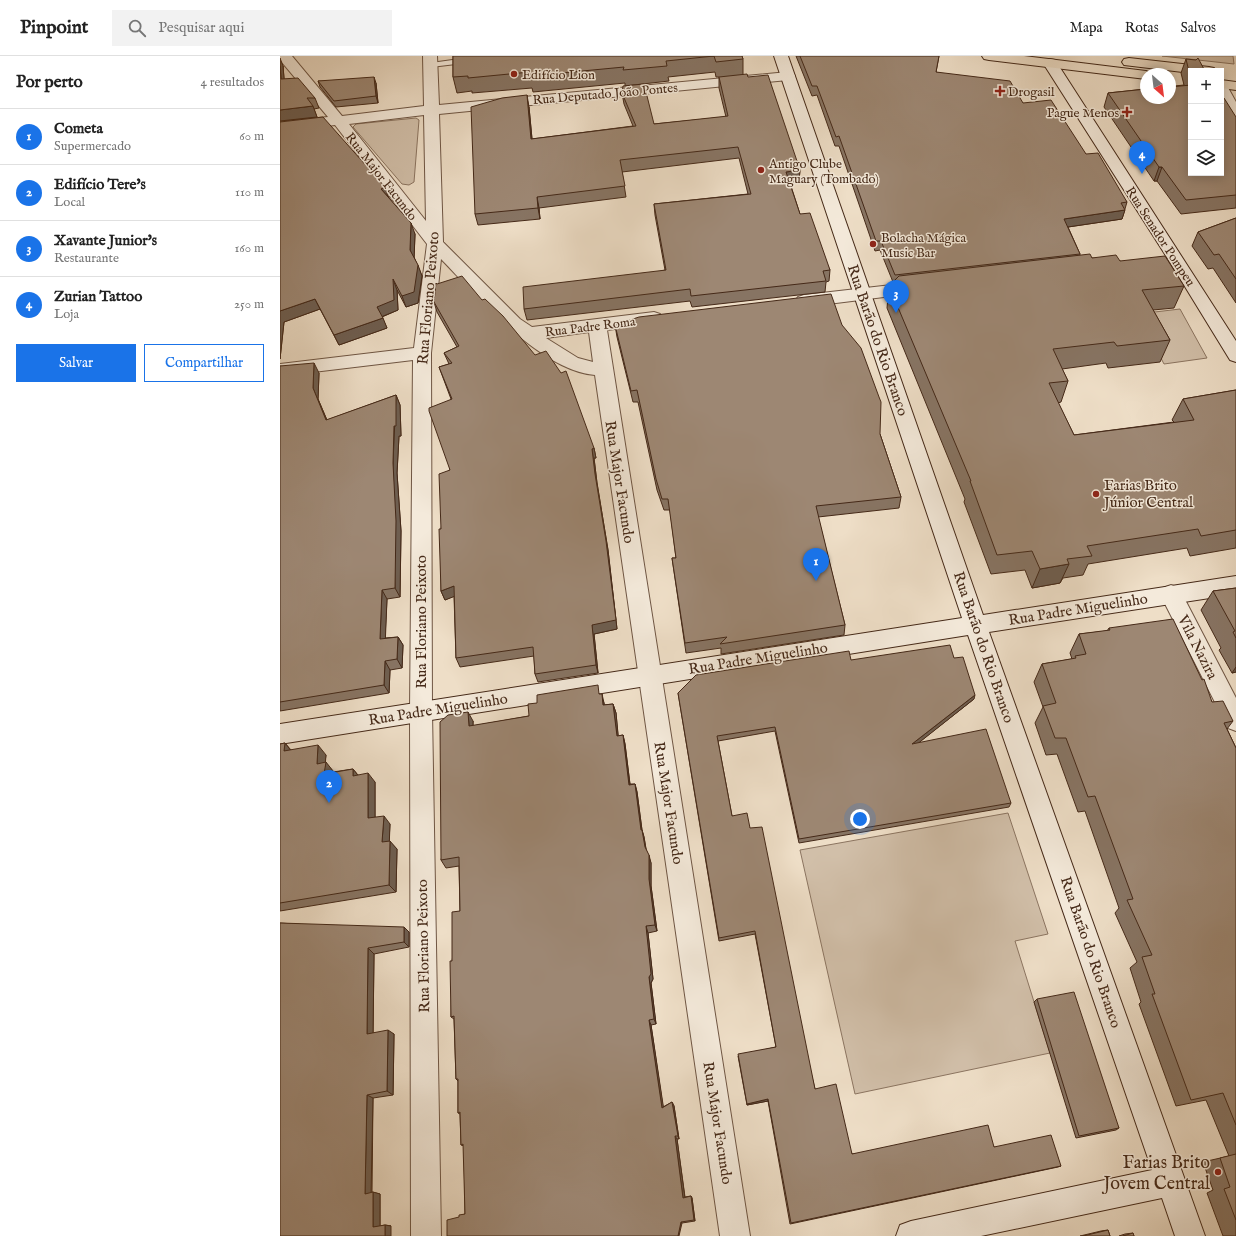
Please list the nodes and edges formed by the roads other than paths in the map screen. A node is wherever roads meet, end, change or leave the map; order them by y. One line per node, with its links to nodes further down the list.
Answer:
1 (284, 56): 19 (street, Rua Major Facundo)
2 (488, 56): 5 (lane)
3 (989, 56): 6 (main road)
4 (1079, 56): 8 (main road)
5 (430, 60): 17 (street, Rua Floriano Peixoto)
6 (1048, 60): 10 (main road); 29 (street, Rua Senador Pompeu)
7 (784, 66): 17 (street, Rua Deputado João Pontes); 23 (street, Rua Barão do Rio Branco)
8 (1188, 69)
9 (1224, 72): 11 (main road)
10 (1140, 74)
11 (1236, 74)
12 (1176, 79): 13 (main road)
13 (1188, 80)
14 (1224, 86): 15 (main road)
15 (1236, 86)
16 (1224, 92): 18 (street)
17 (431, 110): 19 (street, Rua Deputado João Pontes); 21 (street, Rua Floriano Peixoto)
18 (1236, 116)
19 (339, 121): 20 (street, Rua Deputado João Pontes); 21 (street, Rua Major Facundo)
20 (280, 127)
21 (435, 243): 27 (street, Rua Major Facundo); 28 (street, Rua Floriano Peixoto)
22 (932, 286): 23 (street)
23 (862, 294): 24 (street); 34 (street, Rua Barão do Rio Branco)
24 (784, 303)
25 (668, 316): 26 (street, Rua Padre Roma)
26 (598, 325): 27 (street, Rua Padre Roma); 30 (street, Rua Major Facundo)
27 (528, 334): 30 (street, Rua Major Facundo)
28 (422, 353): 31 (street); 36 (street, Rua Floriano Peixoto)
29 (1236, 356)
30 (603, 369): 35 (street, Rua Major Facundo)
31 (280, 370)
32 (1236, 585): 33 (street, Rua Padre Miguelinho)
33 (1171, 594): 34 (street, Rua Padre Miguelinho); 37 (street, Vila Nazira)
34 (976, 624): 35 (street, Rua Padre Miguelinho); 39 (street, Rua Barão do Rio Branco)
35 (649, 675): 36 (street, Rua Padre Miguelinho); 41 (street, Rua Major Facundo)
36 (421, 712): 38 (street, Rua Padre Miguelinho); 40 (street, Rua Floriano Peixoto)
37 (1236, 721)
38 (280, 734)
39 (1171, 1181): 42 (street); 43 (street, Rua Barão do Rio Branco)
40 (426, 1236)
41 (735, 1236)
42 (911, 1236)
43 (1190, 1236)

